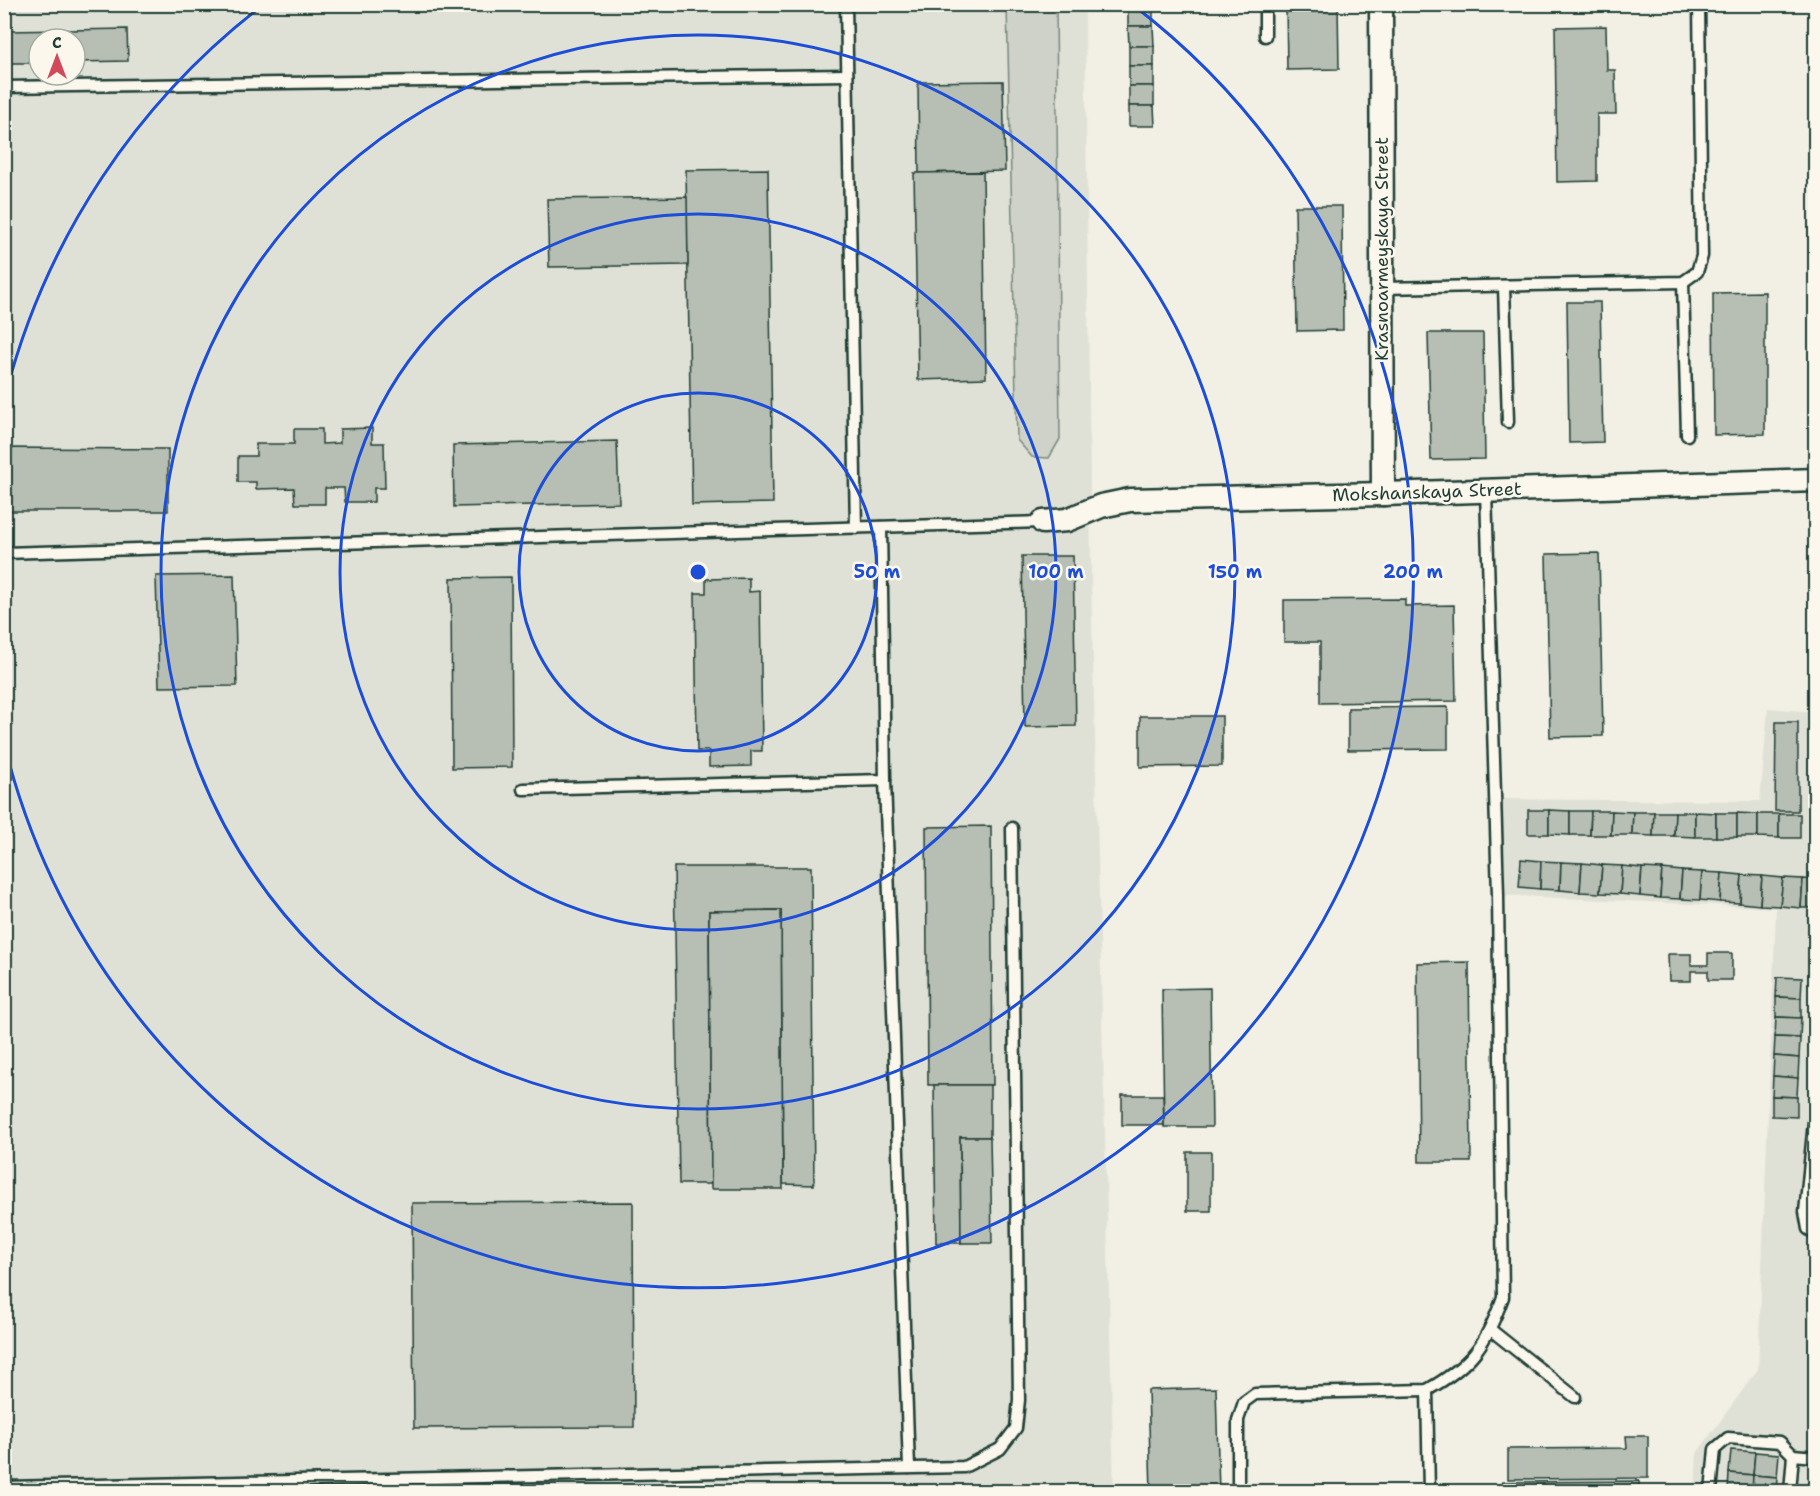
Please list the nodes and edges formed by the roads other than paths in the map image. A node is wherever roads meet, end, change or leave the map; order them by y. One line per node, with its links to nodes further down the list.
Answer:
1 (846, 4): 6 (lane)
2 (1265, 4): 5 (lane)
3 (1381, 4): 10 (street, Krasnoarmeyskaya Street)
4 (1699, 4): 8 (lane)
5 (1265, 36)
6 (847, 75): 7 (lane); 18 (lane)
7 (4, 87)
8 (1683, 282): 9 (lane); 12 (lane)
9 (1504, 286): 10 (lane); 11 (lane)
10 (1382, 288): 15 (street, Krasnoarmeyskaya Street)
11 (1508, 422)
12 (1687, 435)
13 (1815, 480): 14 (street, Mokshanskaya Street)
14 (1486, 491): 15 (street, Mokshanskaya Street); 25 (lane)
15 (1383, 494): 16 (street, Mokshanskaya Street)
16 (1042, 522): 17 (lane)
17 (881, 527): 18 (lane); 20 (lane)
18 (856, 528): 19 (lane)
19 (4, 553)
20 (885, 780): 21 (lane); 30 (lane)
21 (523, 789)
22 (1012, 828): 30 (lane)
23 (1815, 1102): 24 (lane)
24 (1815, 1234)
25 (1491, 1330): 26 (lane); 27 (lane)
26 (1427, 1390): 32 (lane); 33 (lane)
27 (1575, 1397)
28 (1793, 1455): 29 (lane); 34 (lane); 35 (lane)
29 (1815, 1457)
30 (909, 1468): 31 (lane)
31 (4, 1487)
32 (1238, 1491)
33 (1429, 1491)
34 (1711, 1491)
35 (1790, 1491)

